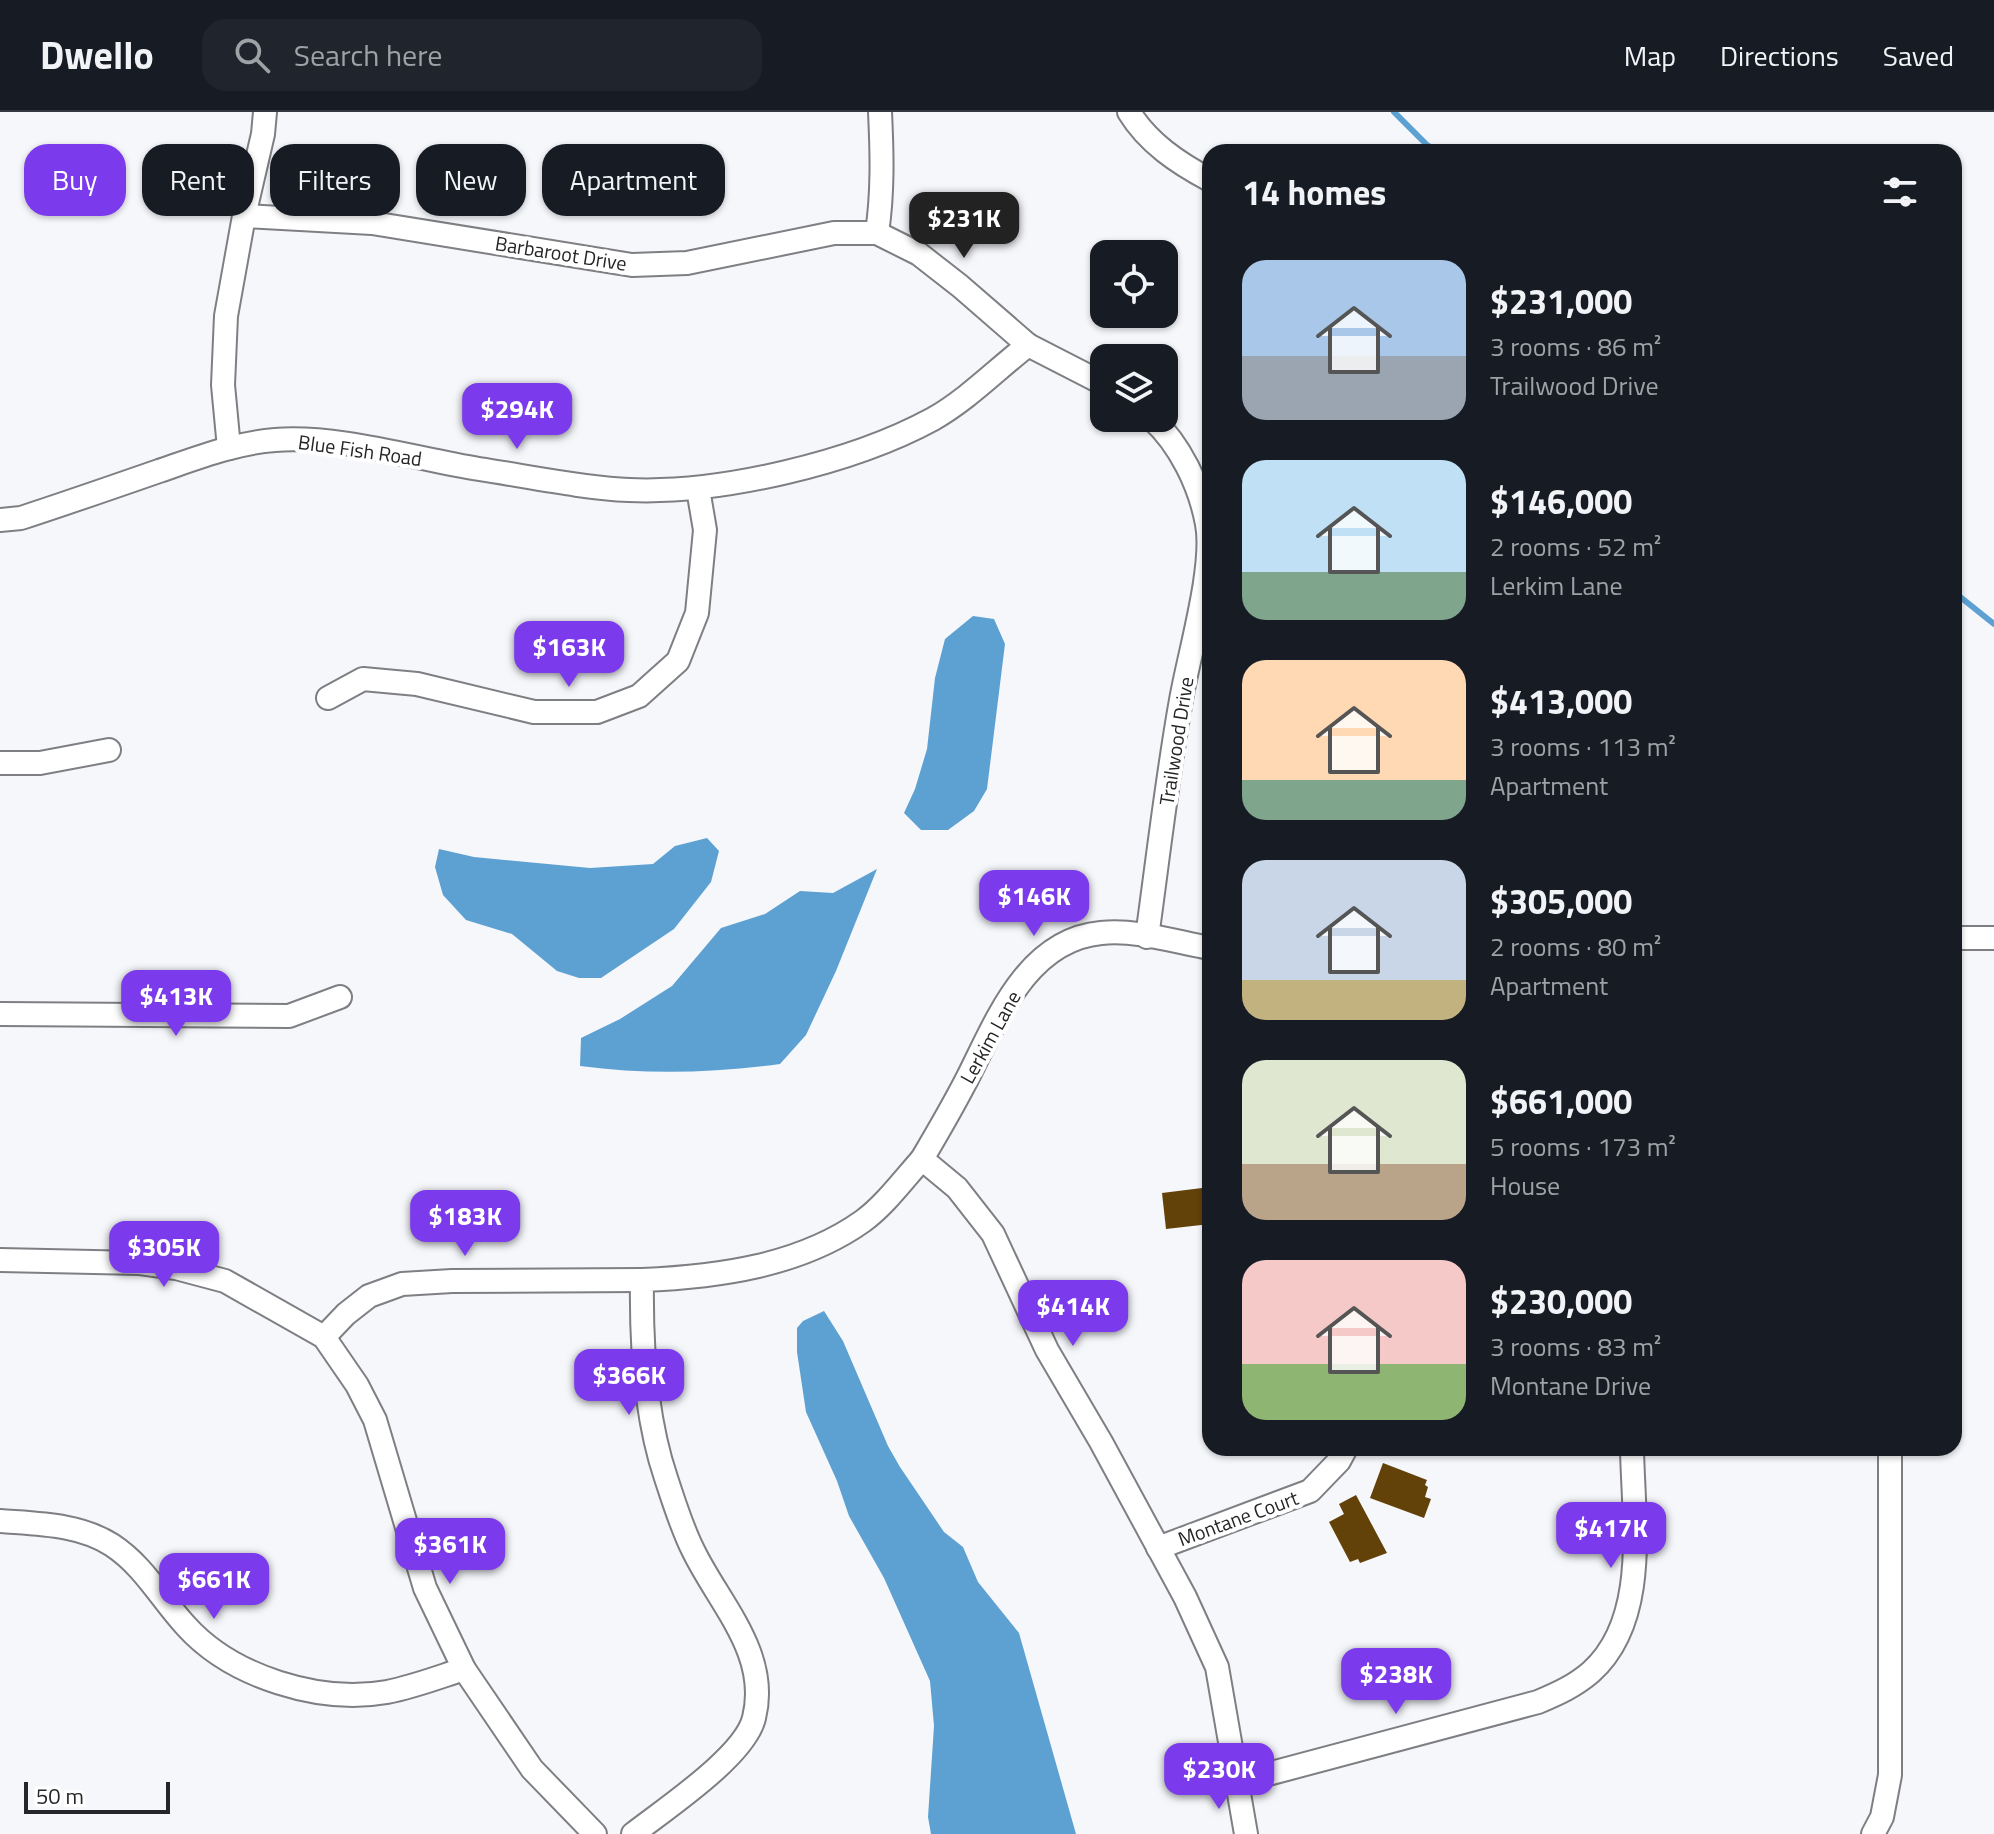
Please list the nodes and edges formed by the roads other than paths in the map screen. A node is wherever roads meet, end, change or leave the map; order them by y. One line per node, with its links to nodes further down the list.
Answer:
1 (265, 112): 4 (street)
2 (880, 112): 7 (street)
3 (1129, 112): 5 (street)
4 (254, 173)
5 (1202, 176)
6 (244, 216): 7 (street, Barbaroot Drive); 11 (street)
7 (877, 233): 8 (street)
8 (1028, 345): 9 (street); 12 (street, Blue Fish Road)
9 (1090, 377)
10 (1166, 432): 13 (street, Trailwood Drive)
11 (229, 448): 12 (street, Blue Fish Road); 14 (street, Blue Fish Road)
12 (698, 489): 16 (street)
13 (1202, 506)
14 (0, 520)
15 (1202, 592): 19 (street, Trailwood Drive)
16 (328, 698)
17 (109, 750): 18 (street)
18 (0, 763)
19 (1147, 937): 22 (street, Lerkim Lane); 25 (street, Lerkim Lane)
20 (1962, 938): 21 (street)
21 (1994, 938)
22 (1202, 947)
23 (340, 997): 24 (street)
24 (0, 1014)
25 (922, 1159): 27 (street, Lerkim Lane); 33 (street)
26 (0, 1260): 28 (street)
27 (642, 1280): 28 (street, Lerkim Lane); 37 (street)
28 (324, 1337): 34 (street)
29 (1342, 1456): 33 (street, Montane Court)
30 (1632, 1456): 35 (street)
31 (1890, 1456): 39 (street)
32 (0, 1521): 34 (street)
33 (1158, 1548): 35 (street)
34 (464, 1669): 36 (street)
35 (1238, 1782): 38 (street)
36 (595, 1834)
37 (633, 1834)
38 (1246, 1834)
39 (1873, 1834)

